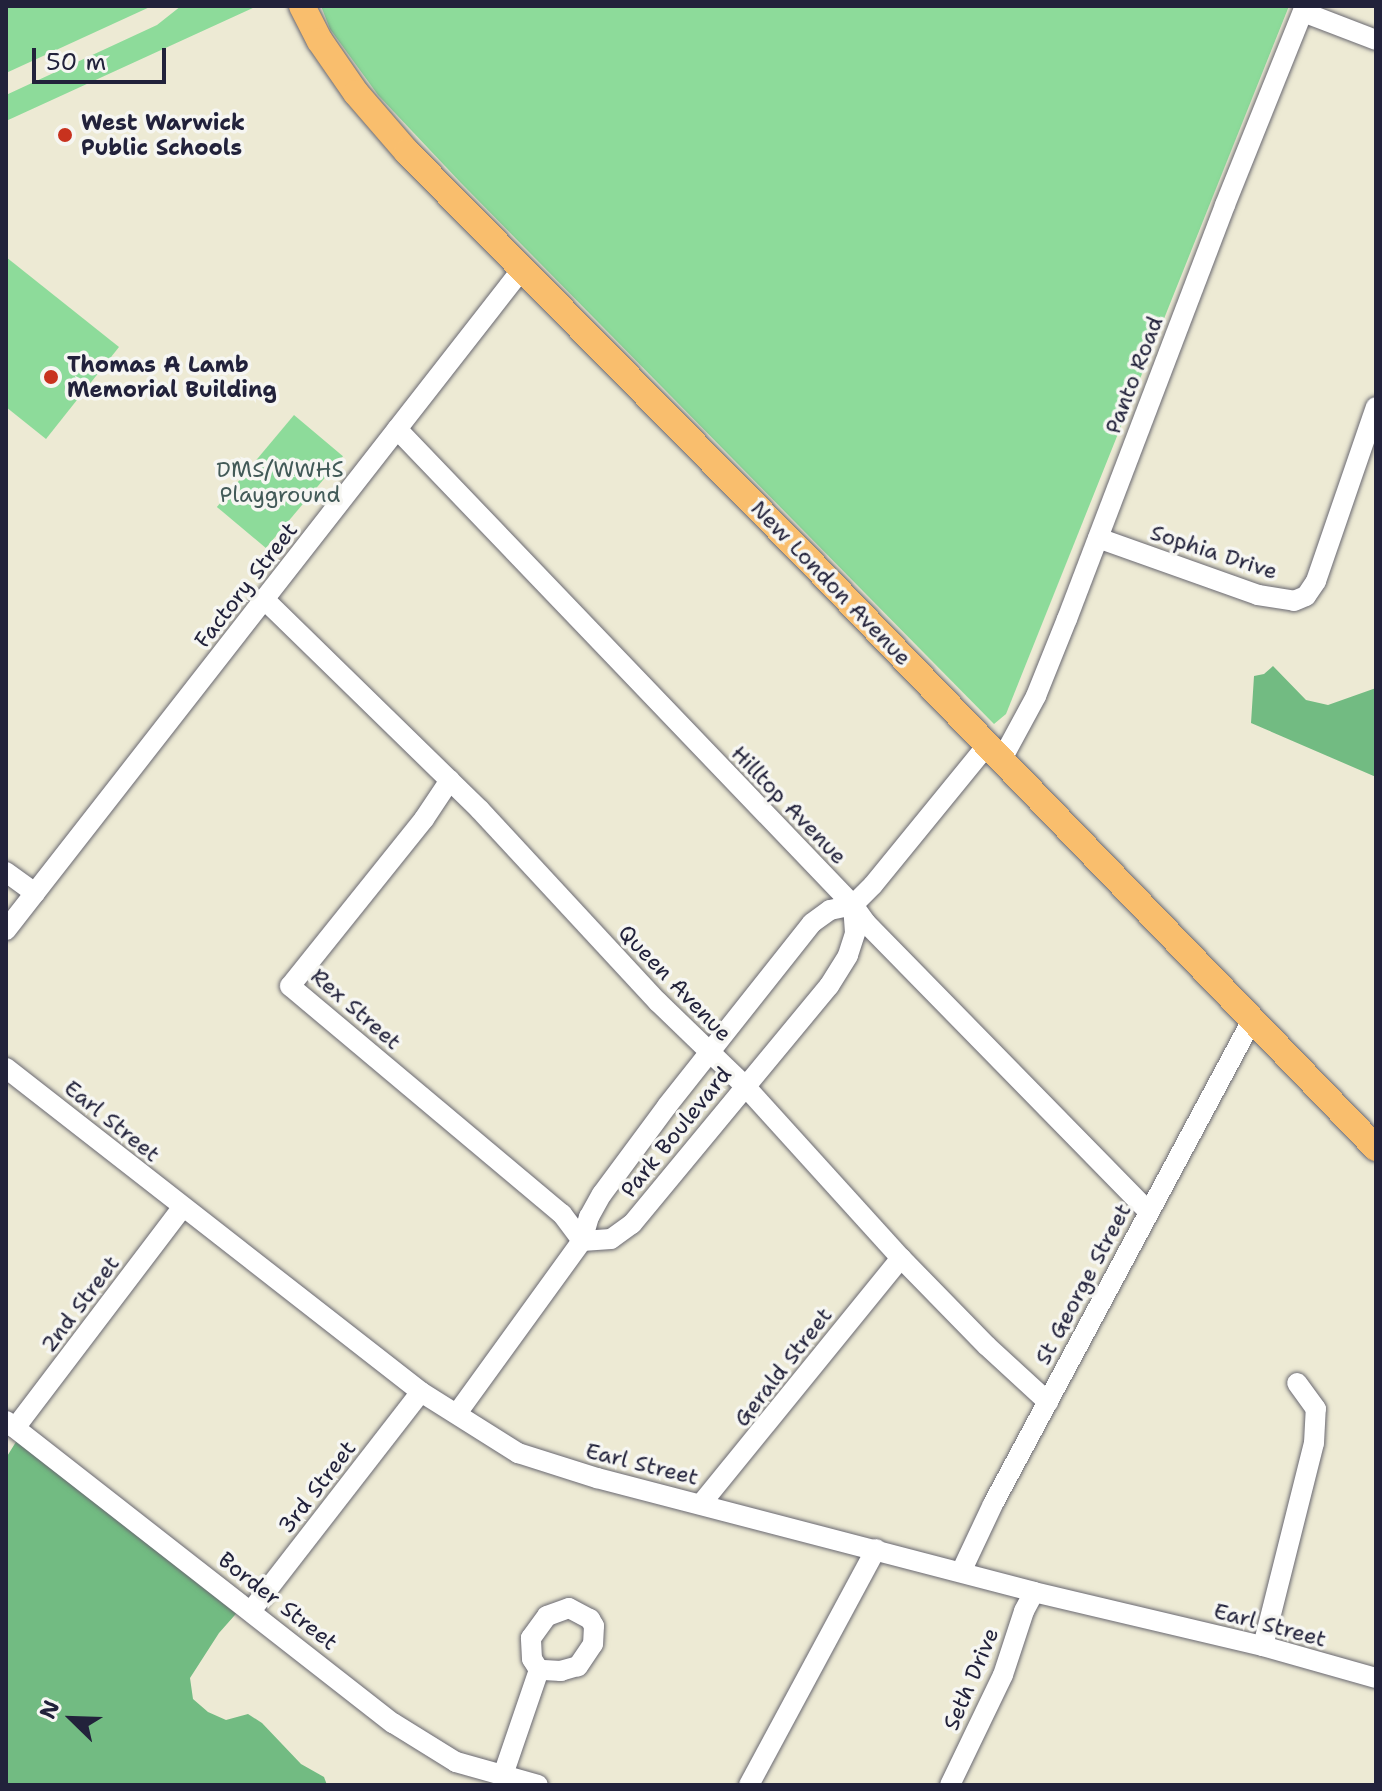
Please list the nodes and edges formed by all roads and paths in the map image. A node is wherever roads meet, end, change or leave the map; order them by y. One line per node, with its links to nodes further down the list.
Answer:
1 (302, 6): 4 (main road, New London Avenue)
2 (1304, 9): 3 (street); 7 (street, Panto Road)
3 (1376, 40)
4 (522, 269): 6 (street, Factory Street); 9 (main road, New London Avenue)
5 (1376, 407): 7 (street, Sophia Drive)
6 (397, 429): 8 (street, Factory Street); 13 (street, Hilltop Avenue)
7 (1098, 538): 9 (street, Panto Road)
8 (266, 601): 10 (street, Queen Avenue); 12 (street, Factory Street)
9 (995, 752): 13 (street, Park Boulevard); 15 (main road, New London Avenue)
10 (450, 780): 16 (street, Queen Avenue); 22 (street, Rex Street)
11 (6, 872): 12 (street)
12 (35, 893): 14 (street, Factory Street)
13 (853, 905): 16 (street, Park Boulevard); 18 (street, Park Boulevard); 21 (street, Hilltop Avenue)
14 (6, 930)
15 (1251, 1022): 19 (main road, New London Avenue); 21 (street, St George Street)
16 (710, 1054): 18 (street, Queen Avenue); 22 (street, Park Boulevard)
17 (6, 1068): 20 (street, Earl Street)
18 (744, 1085): 22 (street, Park Boulevard); 23 (street, Queen Avenue)
19 (1376, 1148)
20 (182, 1208): 25 (street, Earl Street); 28 (street, 2nd Street)
21 (1148, 1211): 26 (street, St George Street)
22 (582, 1241): 27 (street, Park Boulevard)
23 (901, 1258): 26 (street, Queen Avenue); 29 (street, Gerald Street)
24 (1297, 1383): 34 (street)
25 (421, 1392): 27 (street, Earl Street); 33 (street, 3rd Street)
26 (1048, 1402): 31 (street, St George Street)
27 (458, 1412): 29 (street, Earl Street)
28 (10, 1425): 33 (street, Border Street)
29 (701, 1504): 30 (street, Earl Street)
30 (876, 1549): 31 (street, Earl Street); 39 (street)
31 (961, 1572): 32 (street, Earl Street)
32 (1034, 1592): 34 (street, Earl Street); 40 (street, Seth Drive)
33 (251, 1611): 37 (street, Border Street)
34 (1263, 1646): 36 (street, Earl Street)
35 (539, 1670): 37 (street)
36 (1376, 1678)
37 (503, 1775): 38 (street, Border Street)
38 (538, 1785)
39 (749, 1785)
40 (950, 1785)

